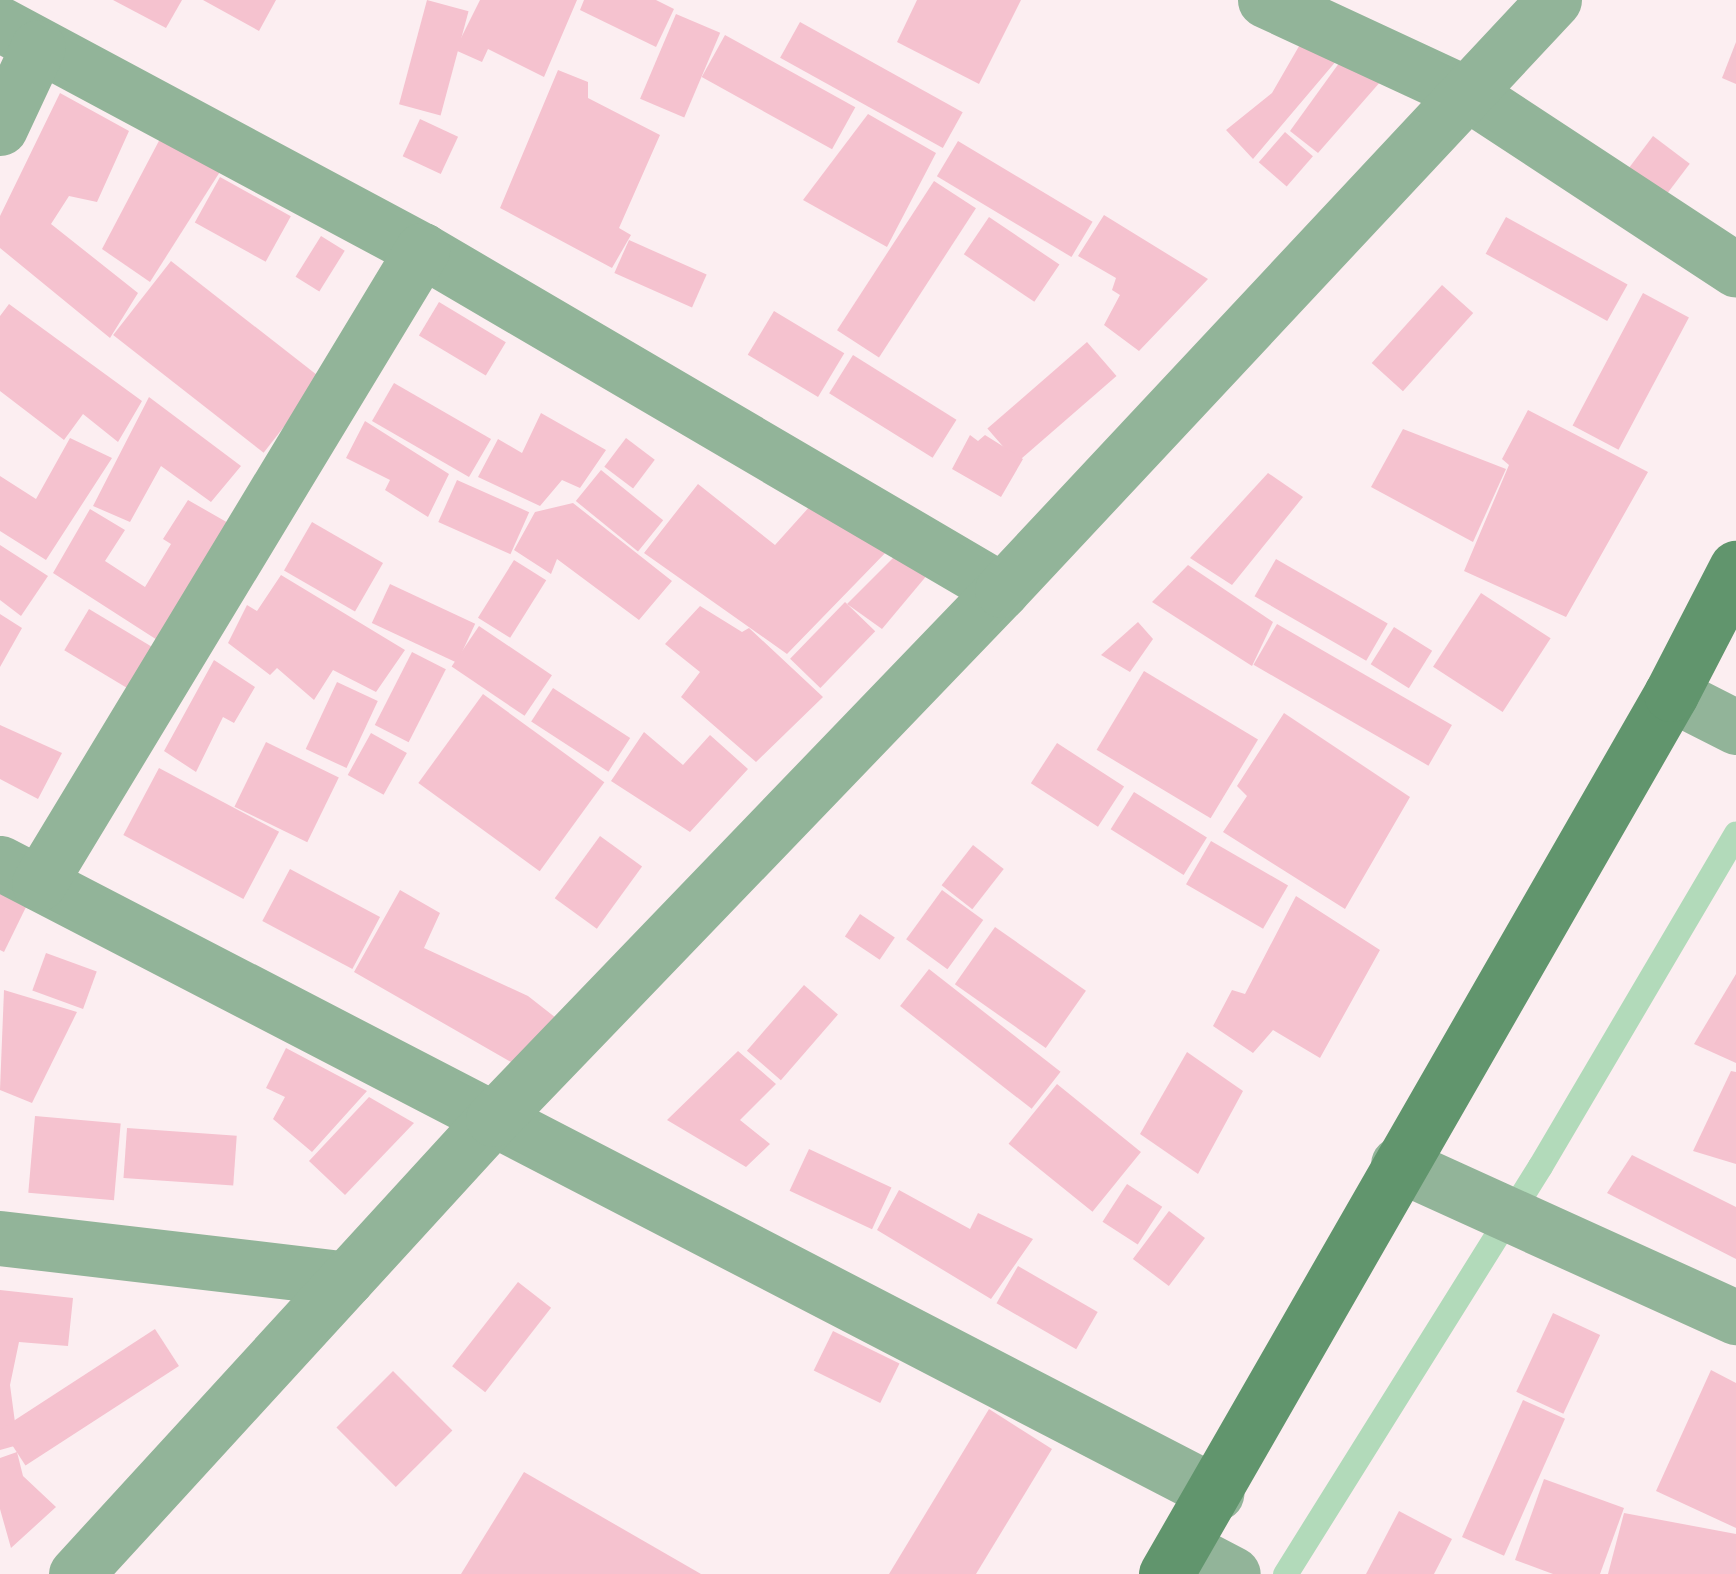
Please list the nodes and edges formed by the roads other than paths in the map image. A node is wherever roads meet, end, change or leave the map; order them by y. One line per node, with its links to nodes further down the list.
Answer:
1 (1265, 0): 4 (street)
2 (1554, 0): 4 (street)
3 (19, 35): 5 (street); 6 (street)
4 (1470, 95): 7 (street); 9 (street)
5 (0, 128)
6 (422, 250): 9 (street); 12 (street)
7 (1736, 270)
8 (1736, 568): 10 (main road)
9 (1002, 590): 13 (street)
10 (1671, 694): 11 (street); 14 (main road)
11 (1736, 726)
12 (20, 873): 13 (street)
13 (493, 1119): 16 (street); 18 (street)
14 (1398, 1164): 17 (street); 18 (main road)
15 (0, 1238): 16 (street)
16 (346, 1279): 20 (street)
17 (1736, 1317)
18 (1216, 1494): 19 (main road)
19 (1174, 1561): 21 (street)
20 (76, 1574)
21 (1233, 1574)

